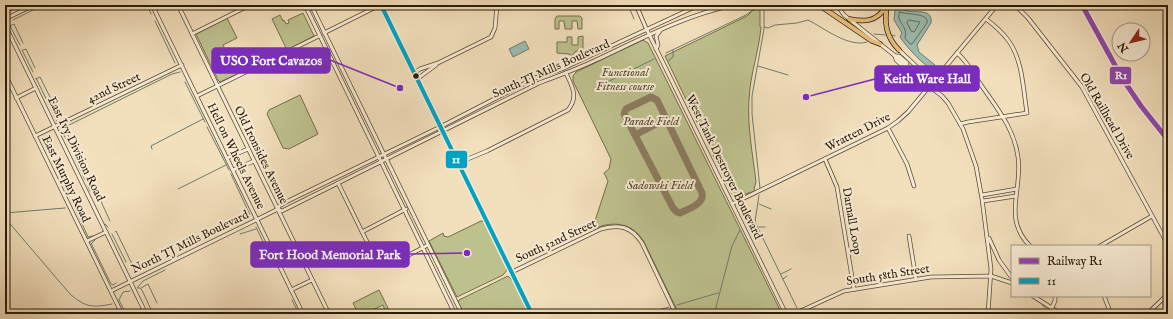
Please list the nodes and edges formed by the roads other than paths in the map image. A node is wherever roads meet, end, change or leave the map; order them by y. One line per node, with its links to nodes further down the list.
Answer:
1 (34, 5): 17 (street)
2 (152, 5): 34 (street, Hell on Wheels Avenue)
3 (178, 5): 25 (street, Old Ironsides Avenue)
4 (250, 5): 25 (street)
5 (305, 5): 21 (street)
6 (311, 5): 24 (street)
7 (381, 5): 24 (street); 35 (street)
8 (498, 5): 33 (street)
9 (636, 5): 22 (street, West Tank Destroyer Boulevard)
10 (699, 5): 22 (street, South TJ Mills Boulevard)
11 (734, 5): 23 (street, South TJ Mills Boulevard)
12 (819, 5): 29 (main road)
13 (837, 5): 18 (street)
14 (887, 5): 18 (main road); 31 (main road)
15 (997, 5): 19 (street, Wratten Drive)
16 (1015, 5): 75 (street, Old Railhead Drive)
17 (5, 19)
18 (849, 19): 29 (street)
19 (986, 19): 32 (street, Wratten Drive); 47 (street)
20 (5, 25): 44 (street, East Ivy Division Road)
21 (314, 26): 24 (street); 27 (street)
22 (646, 28): 26 (street, West Tank Destroyer Boulevard); 36 (street, South TJ Mills Boulevard)
23 (662, 29): 26 (street, South TJ Mills Boulevard); 30 (street)
24 (324, 33): 28 (street)
25 (192, 34): 42 (street, Old Ironsides Avenue)
26 (649, 34): 30 (street, West Tank Destroyer Boulevard); 39 (street, South TJ Mills Boulevard)
27 (320, 36): 28 (street); 42 (street); 56 (street)
28 (328, 42): 55 (street)
29 (880, 44): 43 (street)
30 (656, 49): 71 (street, West Tank Destroyer Boulevard)
31 (899, 50): 43 (street)
32 (957, 53): 43 (street, Wratten Drive); 47 (street)
33 (438, 63): 37 (street); 41 (street)
34 (182, 66): 45 (street, Hell on Wheels Avenue); 49 (street, 42nd Street)
35 (411, 67): 37 (street); 38 (street)
36 (564, 68): 39 (street); 50 (street, South TJ Mills Boulevard)
37 (420, 69): 38 (street)
38 (414, 73): 41 (street)
39 (566, 73): 52 (street, South TJ Mills Boulevard); 62 (street)
40 (5, 74): 46 (street, East Murphy Road)
41 (417, 79): 50 (street)
42 (217, 86): 45 (street); 54 (street, Old Ironsides Avenue)
43 (930, 86): 48 (street); 51 (street, Wratten Drive)
44 (36, 88): 46 (street); 49 (street, East Ivy Division Road)
45 (197, 96): 57 (street, Hell on Wheels Avenue)
46 (16, 98): 53 (street, East Murphy Road)
47 (1004, 116): 48 (street); 67 (street)
48 (960, 124): 68 (street)
49 (55, 127): 53 (street, 42nd Street); 77 (street, East Ivy Division Road)
50 (440, 127): 52 (street); 55 (street, South TJ Mills Boulevard)
51 (888, 128): 58 (street, Wratten Drive); 66 (street)
52 (443, 131): 59 (street, South TJ Mills Boulevard); 62 (street)
53 (35, 136): 81 (street, East Murphy Road)
54 (248, 149): 57 (street); 60 (street, Old Ironsides Avenue)
55 (384, 155): 56 (street, South TJ Mills Boulevard); 59 (street)
56 (379, 157): 61 (street); 64 (street, North TJ Mills Boulevard)
57 (227, 158): 63 (street, Hell on Wheels Avenue)
58 (825, 159): 71 (street, Wratten Drive); 94 (street, Darnall Loop)
59 (386, 160): 61 (street, South TJ Mills Boulevard); 72 (street)
60 (254, 161): 63 (street); 73 (street, Old Ironsides Avenue)
61 (381, 162): 65 (street, North TJ Mills Boulevard); 74 (street)
62 (458, 163): 87 (street)
63 (233, 170): 76 (street, Hell on Wheels Avenue)
64 (335, 178): 65 (street); 73 (street, North TJ Mills Boulevard)
65 (338, 184): 73 (street, North TJ Mills Boulevard); 78 (street)
66 (914, 186)
67 (1018, 189): 68 (street); 69 (street)
68 (982, 196): 70 (street)
69 (1016, 196): 70 (street); 83 (street)
70 (983, 201): 79 (street)
71 (732, 204): 110 (street, West Tank Destroyer Boulevard)
72 (410, 207): 74 (street); 82 (street)
73 (278, 209): 76 (street, North TJ Mills Boulevard); 91 (street, Old Ironsides Avenue)
74 (404, 210): 78 (street); 86 (street)
75 (1152, 216): 84 (street); 85 (street, Old Railhead Drive)
76 (257, 220): 92 (street, North TJ Mills Boulevard); 95 (street, Hell on Wheels Avenue)
77 (106, 232): 81 (street); 92 (street, East Ivy Division Road)
78 (362, 232): 86 (street)
79 (987, 233): 88 (street); 89 (street)
80 (909, 236): 90 (street)
81 (87, 241): 96 (street, East Murphy Road)
82 (428, 245): 86 (street); 107 (street)
83 (1029, 245)
84 (1102, 245)
85 (1168, 246)
86 (423, 247): 106 (street)
87 (512, 272): 108 (street); 109 (street, South 52nd Street)
88 (991, 276): 90 (street, South 58th Street); 93 (street, South 58th Street); 112 (street)
89 (1011, 277)
90 (916, 279): 94 (street, South 58th Street)
91 (312, 280): 95 (street); 105 (street, Old Ironsides Avenue)
92 (130, 282): 96 (street, North TJ Mills Boulevard); 103 (street, East Ivy Division Road)
93 (1011, 283)
94 (854, 289): 111 (street, South 58th Street)
95 (292, 290): 104 (street, Hell on Wheels Avenue)
96 (111, 291): 102 (street, East Murphy Road)
97 (1168, 294): 115 (street)
98 (1035, 297): 101 (street)
99 (1055, 297): 101 (street)
100 (1104, 297): 114 (street)
101 (1052, 307): 113 (street)
102 (122, 314)
103 (146, 314)
104 (304, 314)
105 (329, 314)
106 (455, 314)
107 (462, 314)
108 (532, 314)
109 (676, 314)
110 (786, 314)
111 (794, 314)
112 (988, 314)
113 (1061, 314)
114 (1111, 314)
115 (1147, 314)

